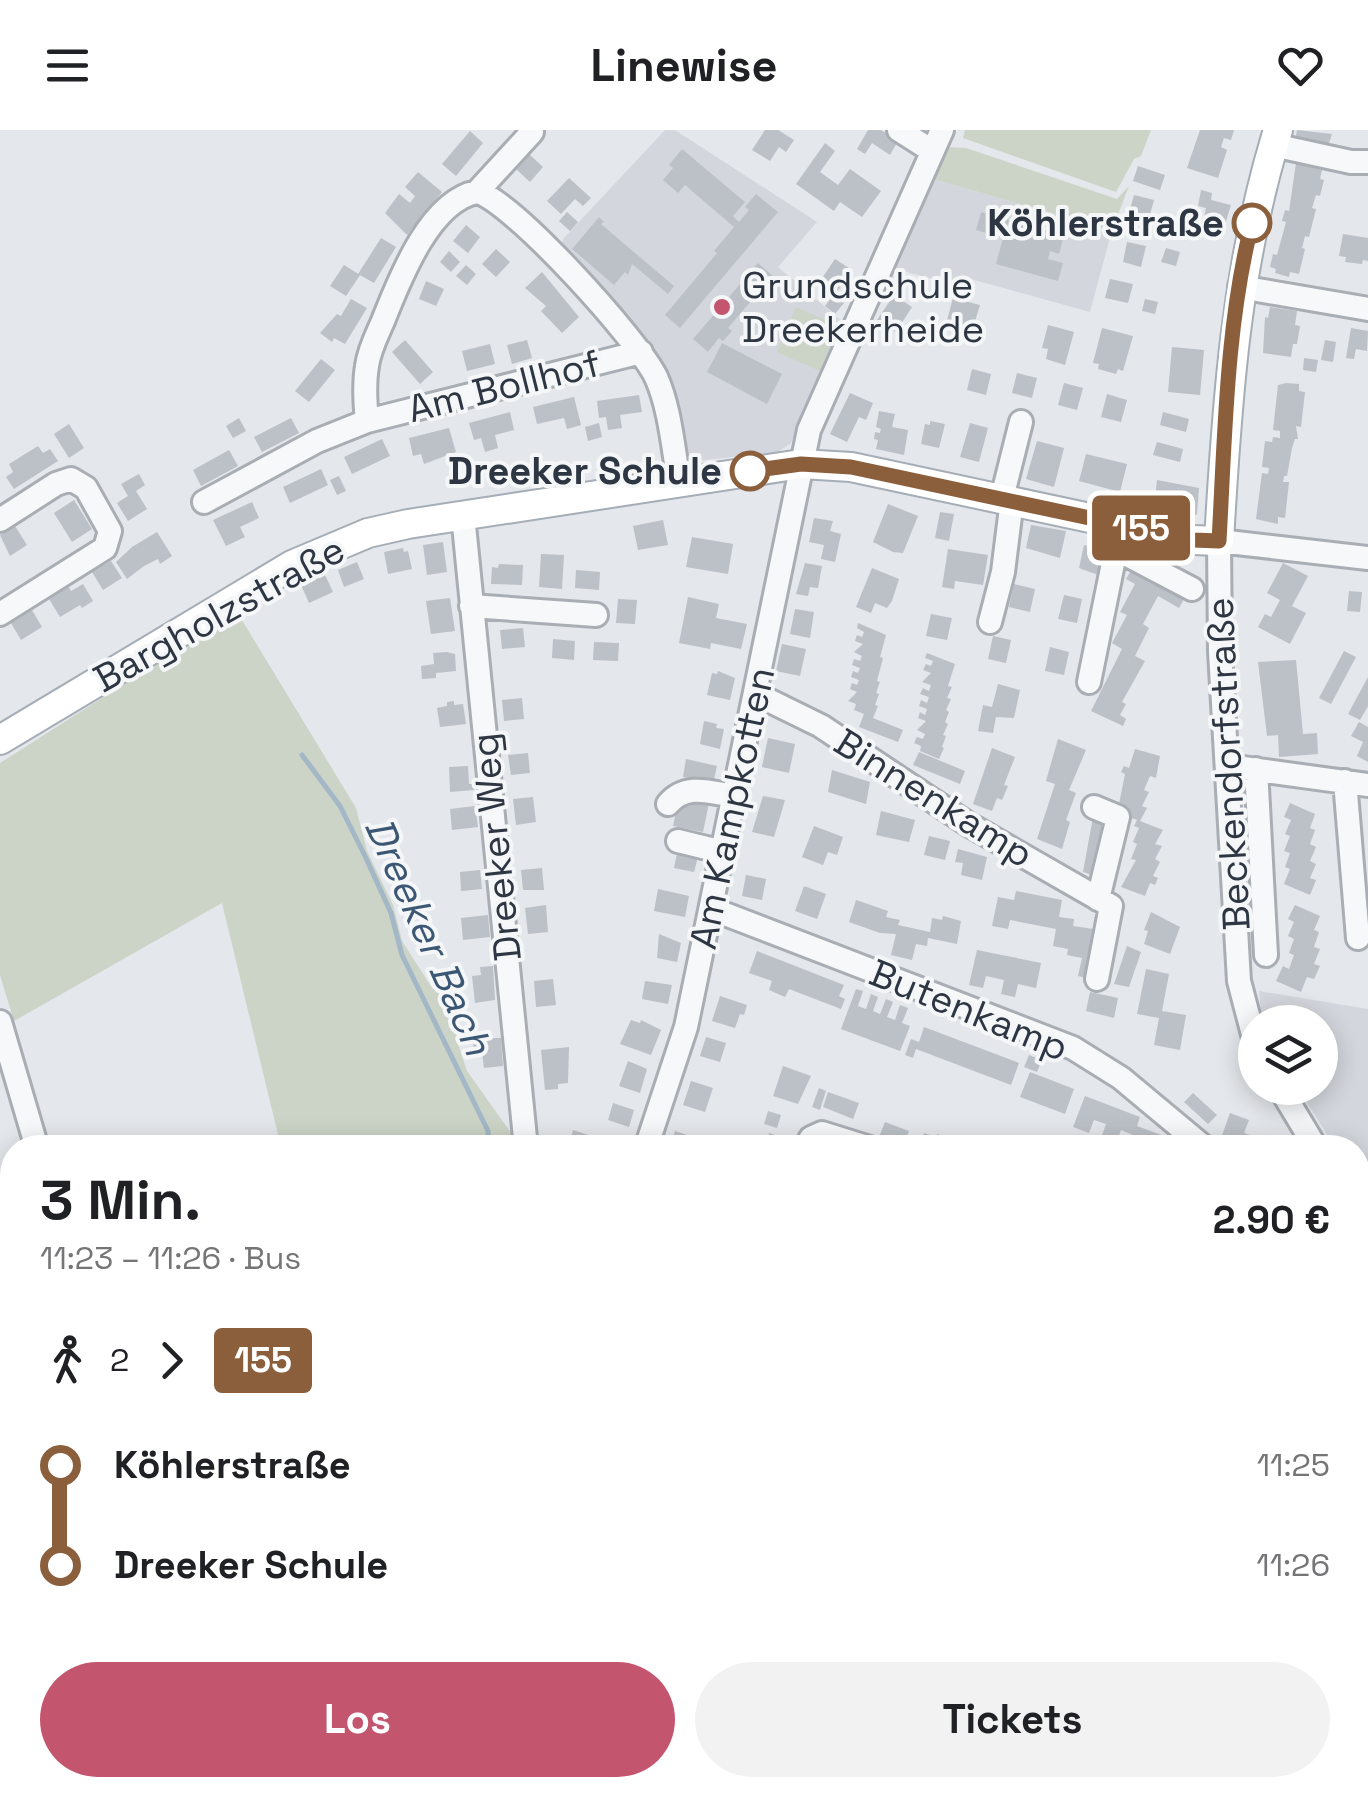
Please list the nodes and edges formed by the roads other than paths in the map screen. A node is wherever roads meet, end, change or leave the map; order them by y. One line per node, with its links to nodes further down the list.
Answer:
1 (900, 130): 4 (street)
2 (532, 132): 6 (street)
3 (1275, 137): 5 (street); 7 (main road, Beckendorfstraße)
4 (937, 141): 12 (street, Am Kampkotten)
5 (1368, 162)
6 (477, 192): 9 (street, Am Bollhof); 10 (street, Am Bollhof)
7 (1240, 286): 8 (street); 19 (main road, Beckendorfstraße)
8 (1368, 309)
9 (641, 352): 10 (street, Am Bollhof); 13 (street, Am Bollhof)
10 (367, 420): 15 (street, Am Bollhof)
11 (1021, 422): 14 (street)
12 (801, 464): 13 (main road, Bargholzstraße); 14 (main road, Bargholzstraße); 27 (street, Am Kampkotten)
13 (679, 482): 16 (main road, Bargholzstraße)
14 (1007, 499): 18 (main road, Bargholzstraße); 25 (street)
15 (204, 502)
16 (463, 515): 22 (street, Dreeker Weg); 28 (main road, Bargholzstraße)
17 (0, 520): 23 (street)
18 (1119, 536): 19 (main road, Bargholzstraße); 21 (street); 26 (street)
19 (1219, 541): 20 (street); 29 (street, Beckendorfstraße)
20 (1368, 558)
21 (1192, 590)
22 (471, 606): 24 (street); 46 (street, Dreeker Weg)
23 (0, 614)
24 (596, 615)
25 (990, 622)
26 (1089, 682)
27 (756, 694): 32 (street, Am Kampkotten); 37 (street, Binnenkamp)
28 (0, 740)
29 (1227, 766): 30 (street); 42 (street, Beckendorfstraße)
30 (1256, 770): 31 (street); 40 (street)
31 (1357, 783): 39 (street)
32 (734, 796): 33 (street); 36 (street, Am Kampkotten)
33 (668, 804)
34 (1094, 807): 37 (street)
35 (678, 841): 36 (street)
36 (724, 852): 38 (street, Am Kampkotten)
37 (1104, 902): 41 (street)
38 (712, 909): 47 (street, Am Kampkotten); 48 (street, Butenkamp)
39 (1358, 938)
40 (1266, 954)
41 (1096, 978)
42 (1245, 1005)
43 (0, 1022): 45 (street)
44 (1290, 1105): 49 (street)
45 (33, 1135)
46 (525, 1135)
47 (650, 1135)
48 (1190, 1135)
49 (1308, 1135)

